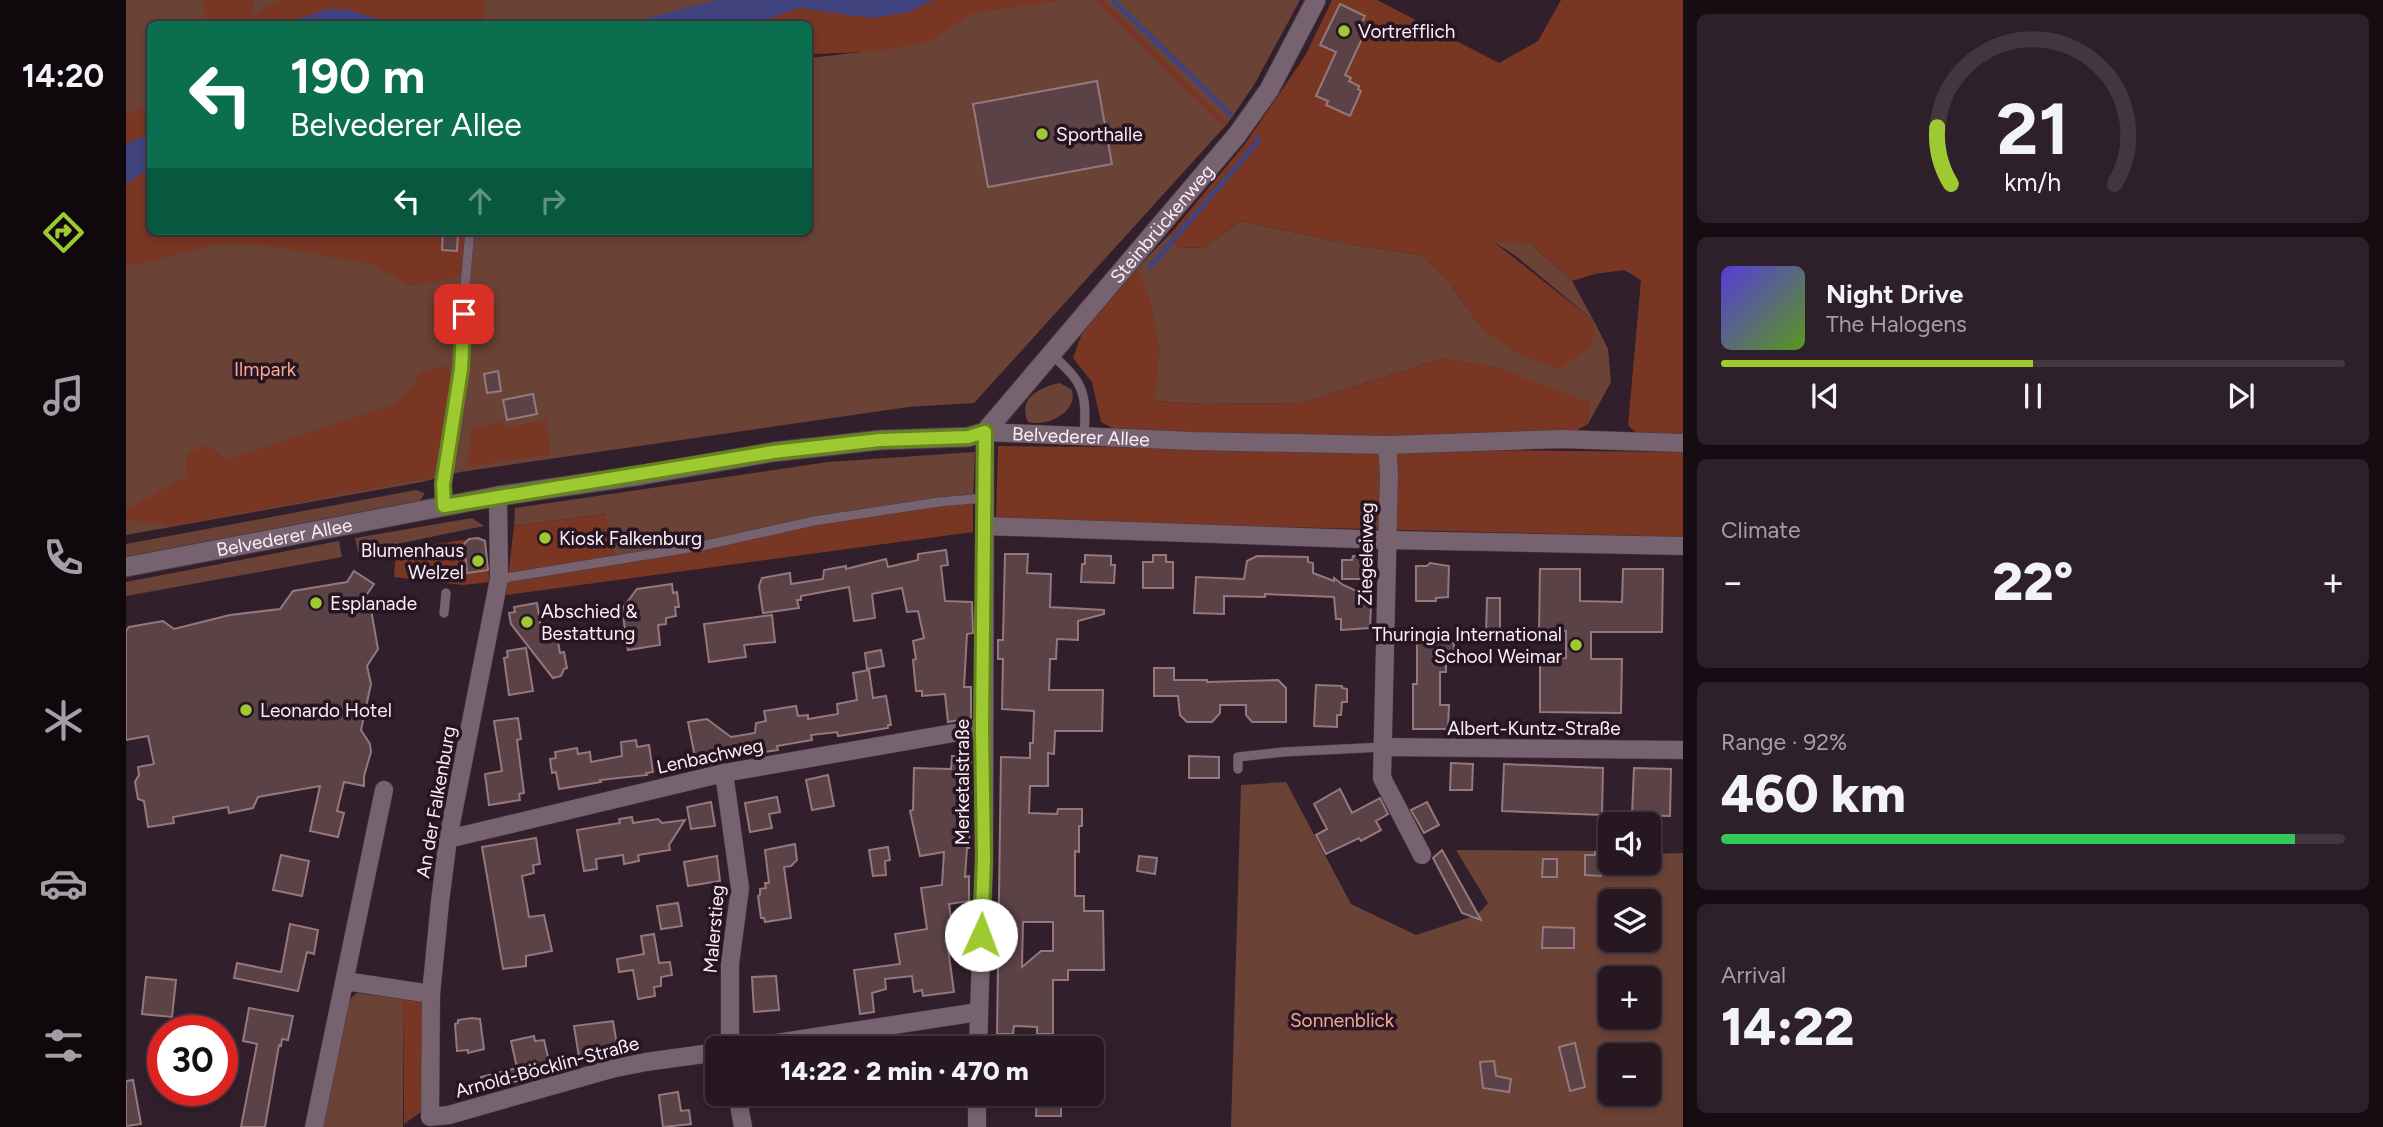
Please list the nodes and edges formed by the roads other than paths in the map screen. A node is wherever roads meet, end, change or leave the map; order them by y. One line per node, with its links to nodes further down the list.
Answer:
1 (1316, 0): 3 (street, Steinbrückenweg)
2 (470, 235): 10 (lane)
3 (1052, 354): 4 (street, Steinbrückenweg); 5 (lane)
4 (985, 432): 5 (street, Belvederer Allee); 8 (street, Belvederer Allee); 9 (street, Merketalstraße)
5 (1084, 436): 7 (street, Belvederer Allee)
6 (1683, 443): 7 (street, Belvederer Allee)
7 (1387, 445): 12 (street, Ziegeleiweg)
8 (498, 496): 10 (street, Belvederer Allee); 15 (street, An der Falkenburg)
9 (985, 498): 11 (street, Merketalstraße); 15 (lane)
10 (444, 506): 14 (street, Belvederer Allee)
11 (985, 526): 12 (street); 18 (street, Merketalstraße)
12 (1387, 540): 13 (street); 19 (street, Ziegeleiweg)
13 (1683, 546)
14 (126, 567)
15 (499, 579): 24 (street, An der Falkenburg)
16 (446, 593): 17 (lane)
17 (444, 613)
18 (982, 728): 22 (street, Lenbachweg); 28 (street, Merketalstraße)
19 (1384, 747): 20 (street, Albert-Kuntz-Straße); 21 (lane); 25 (street, Ziegeleiweg)
20 (1683, 750)
21 (1238, 769)
22 (724, 773): 24 (street, Lenbachweg); 29 (street, Malerstieg)
23 (384, 790): 26 (street)
24 (448, 839): 27 (street, An der Falkenburg)
25 (1422, 855)
26 (345, 981): 27 (street); 36 (street)
27 (431, 994): 35 (street, An der Falkenburg)
28 (978, 1012): 30 (street); 31 (street, Merketalstraße)
29 (730, 1036)
30 (821, 1036)
31 (978, 1036)
32 (705, 1054): 35 (street, Arnold-Böcklin-Straße)
33 (739, 1106): 37 (street)
34 (977, 1106): 38 (street)
35 (430, 1118)
36 (314, 1127)
37 (743, 1127)
38 (977, 1127)

